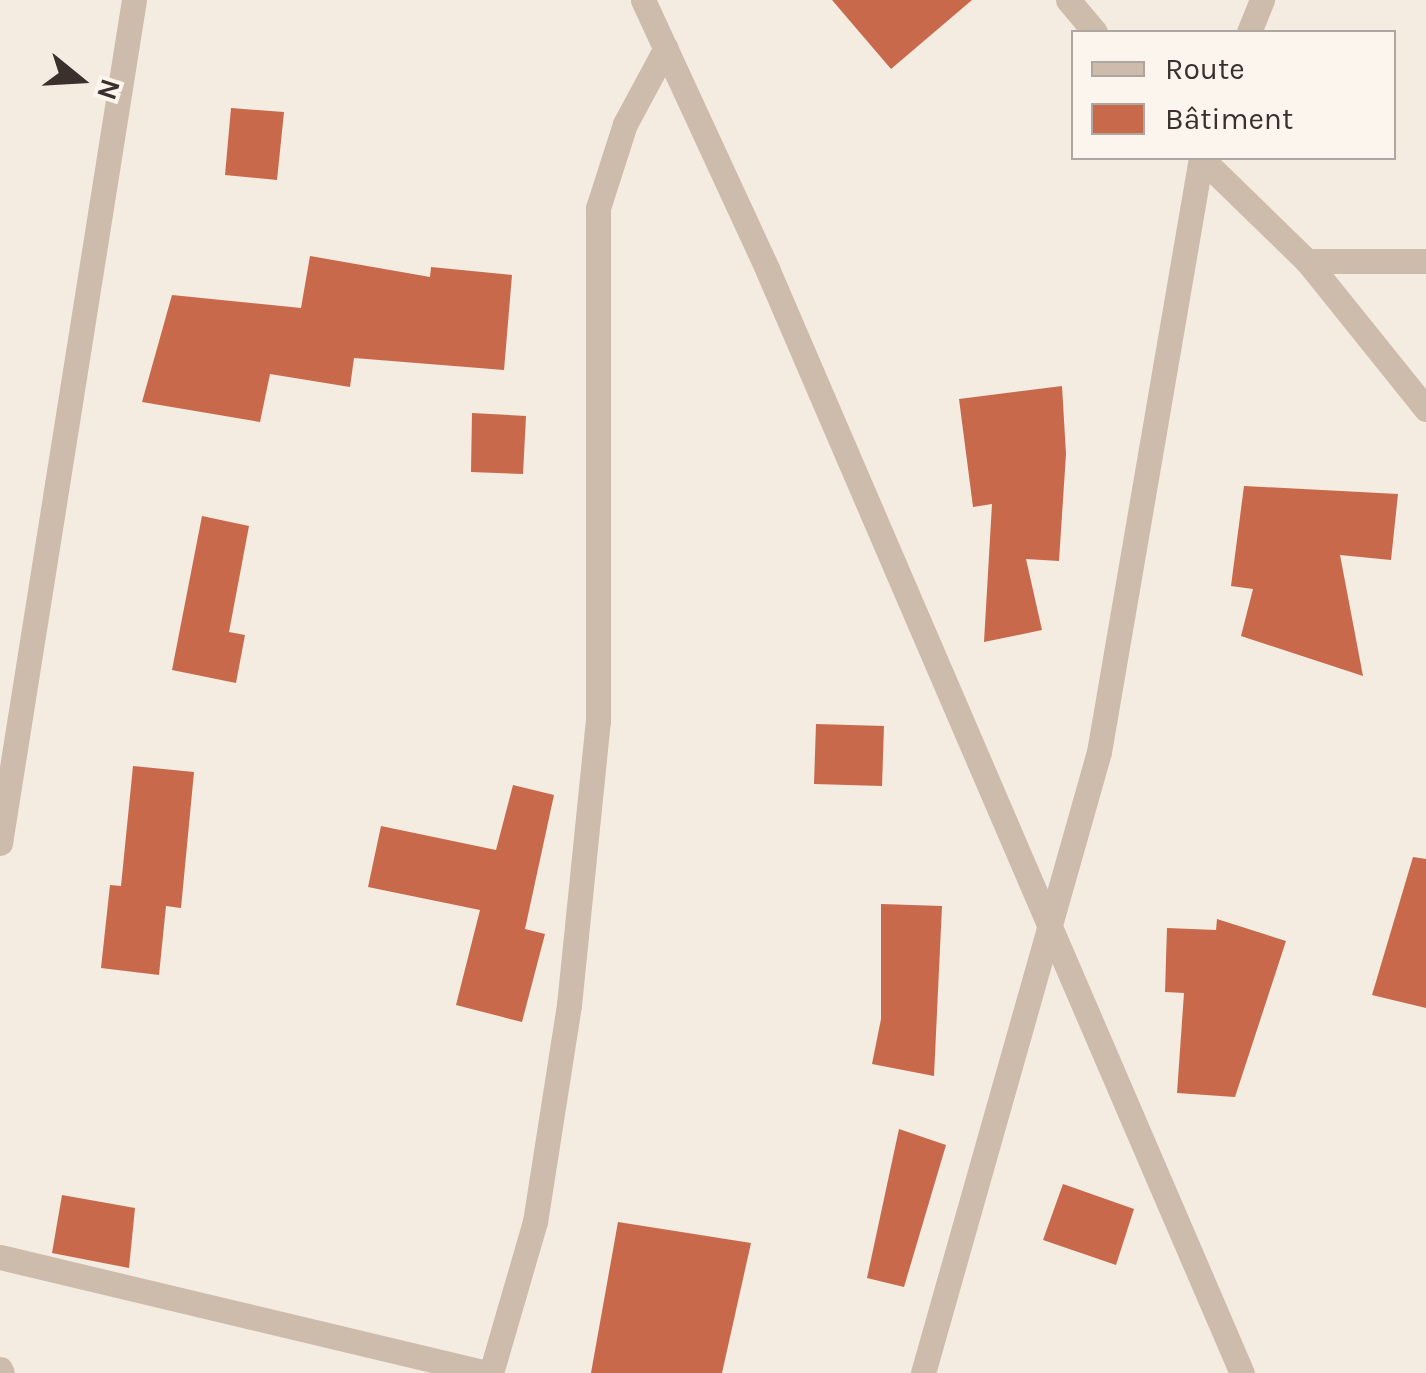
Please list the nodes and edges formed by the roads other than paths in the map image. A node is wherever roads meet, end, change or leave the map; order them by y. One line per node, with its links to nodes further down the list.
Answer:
1 (134, 0): 13 (street)
2 (643, 0): 7 (street)
3 (1068, 0): 5 (street)
4 (1262, 0): 6 (street)
5 (1093, 30)
6 (1250, 30)
7 (666, 48): 14 (street); 16 (street)
8 (1201, 160): 14 (street)
9 (1203, 160): 10 (street)
10 (1306, 261): 11 (street); 12 (street)
11 (1426, 262)
12 (1426, 410)
13 (0, 843)
14 (1050, 930): 17 (street); 18 (street)
15 (0, 1257): 16 (street)
16 (489, 1373)
17 (923, 1373)
18 (1242, 1373)

